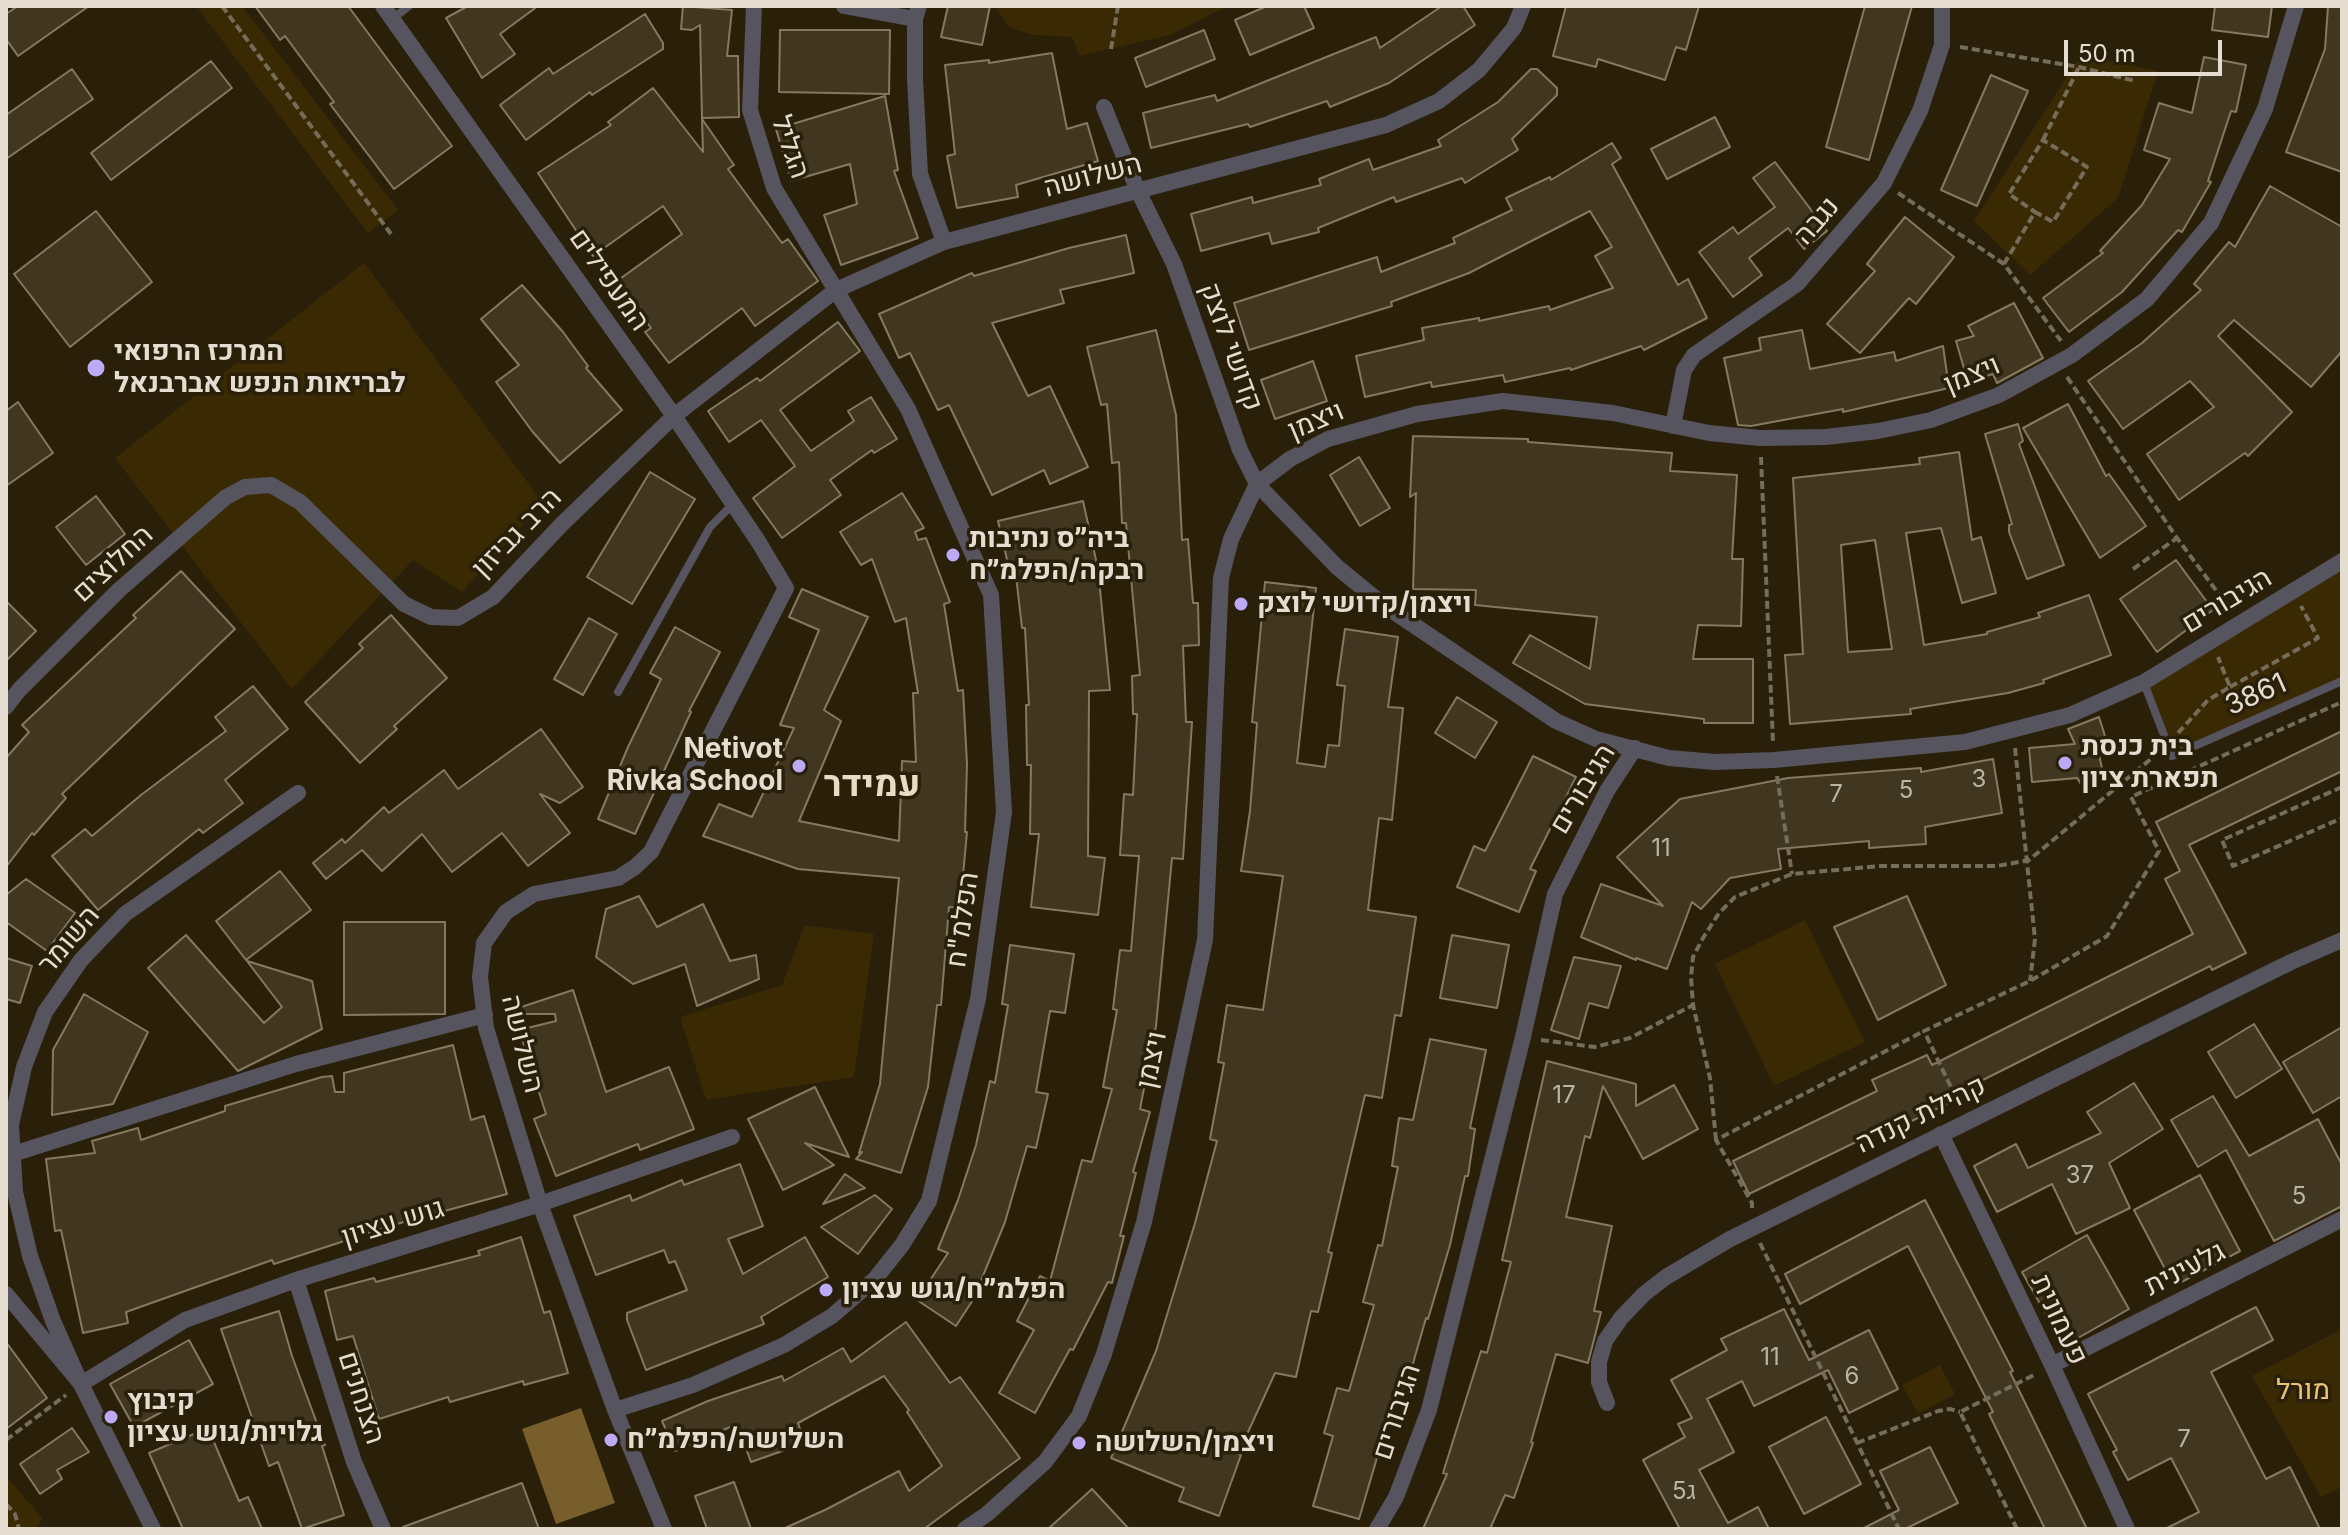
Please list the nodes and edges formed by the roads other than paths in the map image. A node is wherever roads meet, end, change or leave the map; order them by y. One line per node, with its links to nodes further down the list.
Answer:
1 (409, 6): 7 (lane)
2 (754, 6): 12 (street, הגליל)
3 (844, 6): 8 (street)
4 (1523, 6): 10 (street, השלושה)
5 (1942, 6): 14 (street, נגבה)
6 (2296, 6): 14 (street, ויצמן)
7 (388, 12): 13 (street, המעפילים)
8 (917, 13): 11 (street)
9 (1104, 107): 10 (street, קדושי לוצק)
10 (1138, 191): 11 (street, השלושה); 15 (street, קדושי לוצק)
11 (944, 242): 12 (street, השלושה)
12 (836, 290): 13 (street, השלושה); 38 (street, הפלמ"ח)
13 (674, 416): 16 (street, הרב גביזון); 17 (street, המעפילים)
14 (1673, 426): 15 (street, ויצמן)
15 (1257, 484): 24 (street, קדושי לוצק); 43 (street, ויצמן)
16 (271, 485): 23 (street, החלוצים)
17 (733, 504): 19 (street, המעפילים); 22 (lane)
18 (2342, 561): 21 (street, הגיבורים)
19 (786, 588): 27 (street, השלושה)
20 (2342, 681): 21 (lane, 3861)
21 (2144, 682): 24 (street, הגיבורים)
22 (618, 692)
23 (6, 707)
24 (1635, 748): 44 (street, הגיבורים)
25 (298, 793): 30 (street, השומר)
26 (2342, 940): 28 (street, קהילת קנדה)
27 (485, 1015): 30 (street); 31 (street, השלושה)
28 (1941, 1134): 35 (street, פעמונית); 37 (street, קהילת קנדה)
29 (732, 1137): 31 (street, גוש עציון)
30 (13, 1154): 36 (street, השומר)
31 (540, 1204): 33 (street, גוש עציון); 38 (street, השלושה)
32 (2342, 1219): 35 (street, גלעינית)
33 (296, 1280): 36 (street, גוש עציון); 41 (street, הצנחנים)
34 (6, 1294): 36 (street)
35 (2052, 1365): 39 (street, פעמונית)
36 (81, 1384): 40 (street)
37 (1607, 1403)
38 (615, 1410): 42 (street, השלושה)
39 (2124, 1528)
40 (153, 1529)
41 (383, 1529)
42 (664, 1529)
43 (965, 1529)
44 (1377, 1529)

